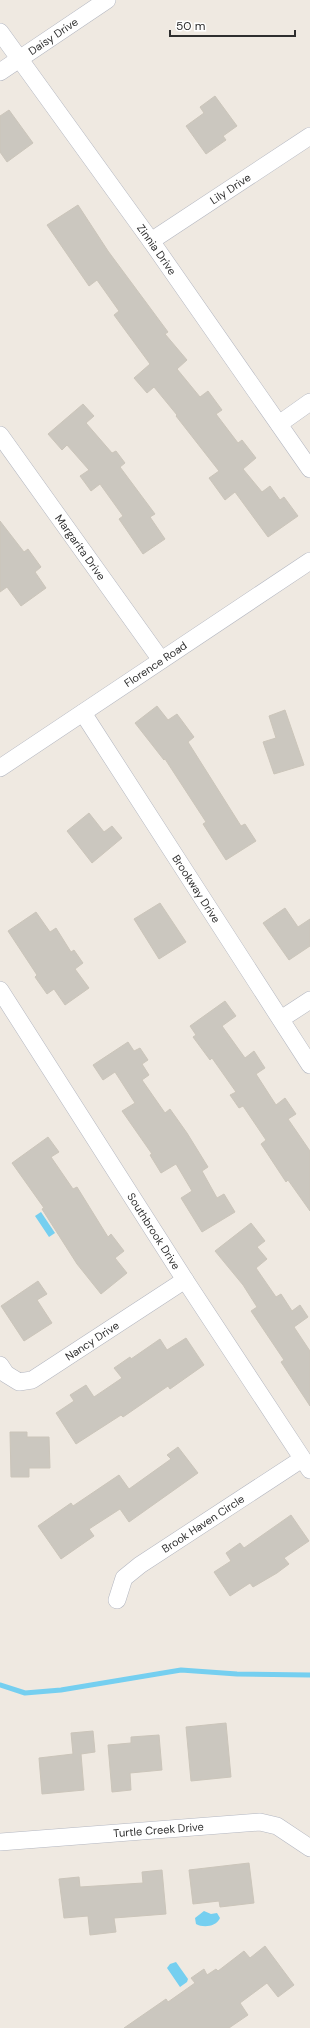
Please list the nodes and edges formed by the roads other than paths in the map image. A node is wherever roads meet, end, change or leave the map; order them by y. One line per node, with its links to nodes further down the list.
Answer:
1 (107, 0): 3 (street, Daisy Drive)
2 (0, 32): 3 (street, Zinnia Drive)
3 (20, 59): 4 (street, Daisy Drive); 6 (street, Zinnia Drive)
4 (0, 72)
5 (310, 136): 6 (street, Lily Drive)
6 (151, 241): 8 (street, Zinnia Drive)
7 (310, 402): 8 (street)
8 (278, 424): 10 (street, Zinnia Drive)
9 (0, 435): 12 (street, Margarita Drive)
10 (310, 469)
11 (310, 561): 12 (street, Florence Road)
12 (161, 660): 13 (street, Florence Road)
13 (83, 713): 14 (street, Florence Road); 17 (street, Brookway Drive)
14 (0, 768)
15 (0, 990): 19 (street, Southbrook Drive)
16 (310, 1000): 17 (street)
17 (281, 1019): 18 (street, Brookway Drive)
18 (310, 1065)
19 (185, 1280): 20 (street, Nancy Drive); 21 (street, Southbrook Drive)
20 (0, 1365)
21 (306, 1464): 22 (street, Brook Haven Circle)
22 (117, 1600)
23 (0, 1842): 24 (street, Turtle Creek Drive)
24 (310, 1848)

